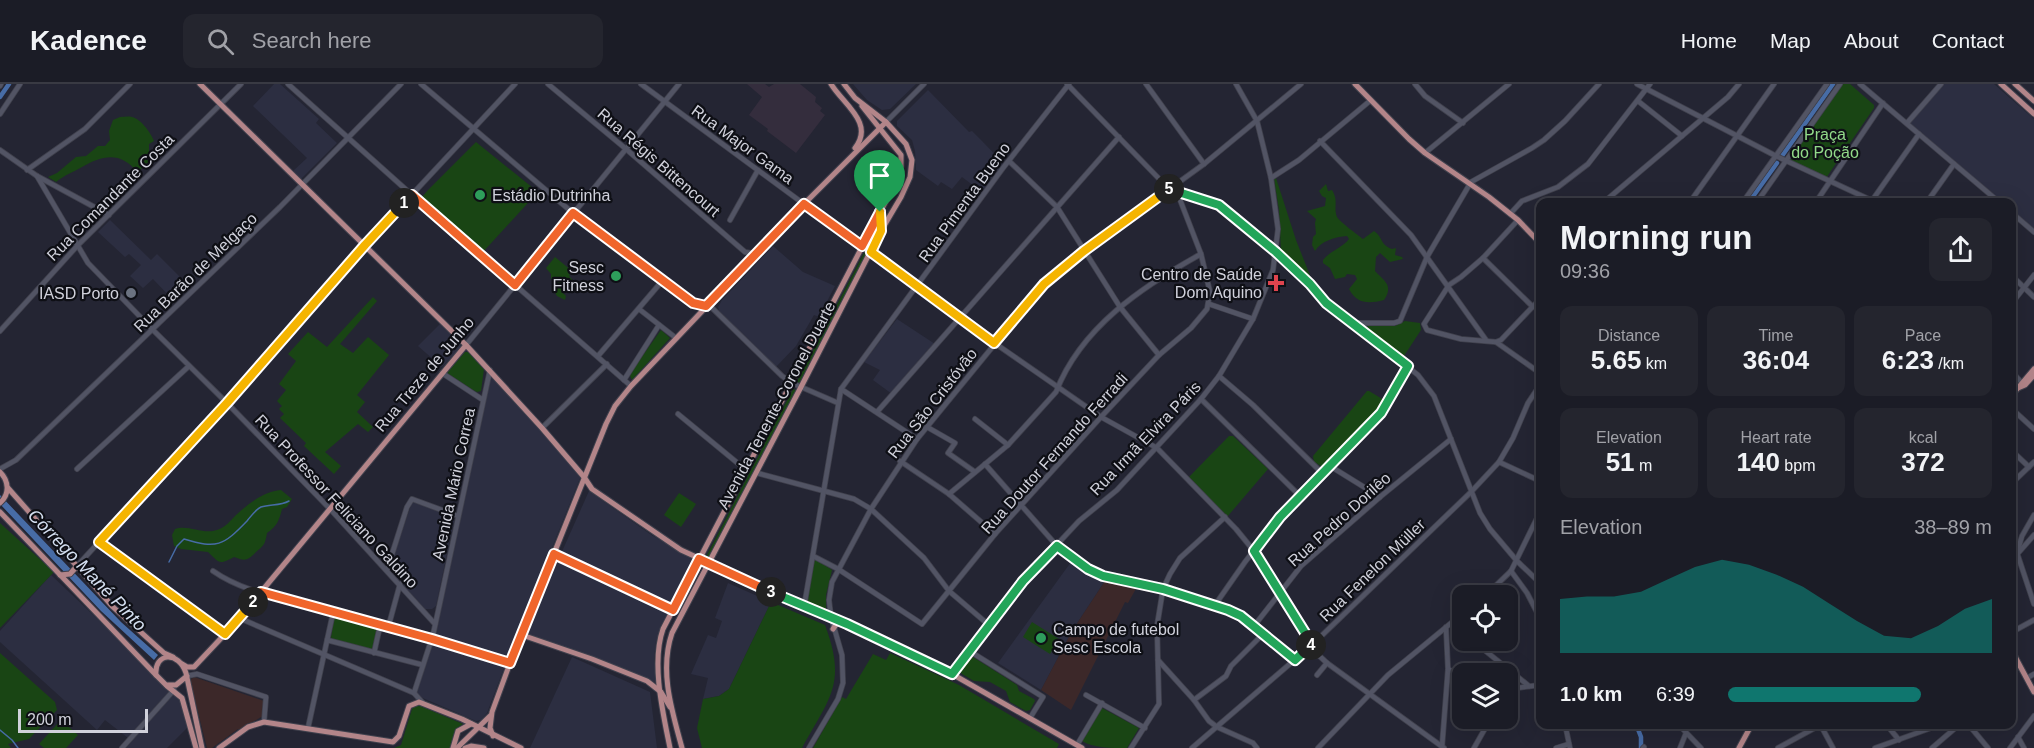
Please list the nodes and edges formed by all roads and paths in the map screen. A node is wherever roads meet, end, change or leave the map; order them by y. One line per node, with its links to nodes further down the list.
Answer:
1 (20, 84): 40 (street)
2 (130, 84): 64 (street)
3 (200, 84): 39 (main road)
4 (241, 84): 39 (street, Rua Comandante Costa)
5 (288, 84): 53 (street)
6 (401, 84): 53 (street, Rua Barão de Melgaço)
7 (421, 84): 48 (street)
8 (515, 84): 48 (street)
9 (548, 84): 55 (street, Rua Régis Bittencourt)
10 (641, 84): 35 (street, Rua Major Gama)
11 (679, 84): 35 (street, Rua Treze de Junho)
12 (844, 84): 33 (main road, Avenida Tenente-Coronel Duarte)
13 (924, 84): 44 (street)
14 (1068, 84): 52 (street); 59 (street, Rua Pimenta Bueno)
15 (1146, 84): 61 (street)
16 (1236, 84): 43 (street, Rua Irmã Elvira Páris)
17 (1301, 84): 43 (street, Rua São Cristóvão)
18 (1355, 84): 34 (main road)
19 (1415, 84): 45 (street)
20 (1509, 84): 45 (street)
21 (1599, 84): 69 (street)
22 (1636, 84): 32 (street)
23 (1739, 84): 42 (street)
24 (1774, 84): 51 (street)
25 (1827, 84): 58 (street)
26 (1840, 84): 60 (street)
27 (1860, 84): 38 (street)
28 (1941, 84): 46 (street)
29 (2001, 84): 41 (main road)
30 (2015, 84): 37 (main road)
31 (831, 85): 63 (main road)
32 (1648, 86): 36 (street); 42 (street)
33 (855, 98): 44 (main road, Avenida Tenente-Coronel Duarte); 47 (main road, Avenida Tenente-Coronel Duarte)
34 (1371, 100): 54 (street); 57 (main road)
35 (664, 101): 55 (street, Rua Treze de Junho); 65 (street, Rua Major Gama)
36 (1638, 101): 50 (street); 87 (street)
37 (2034, 101)
38 (1883, 103): 46 (street); 68 (street)
39 (220, 104): 70 (main road); 88 (street, Rua Comandante Costa)
40 (0, 114)
41 (2034, 114)
42 (1704, 118): 50 (street); 51 (street)
43 (1257, 121): 61 (street, Rua São Cristóvão); 67 (street, Rua Irmã Elvira Páris)
44 (886, 122): 47 (main road); 92 (main road, Avenida Tenente-Coronel Duarte)
45 (1463, 123): 57 (street)
46 (1907, 123): 49 (street)
47 (880, 128): 63 (main road); 85 (main road, Avenida Tenente-Coronel Duarte)
48 (474, 130): 73 (street); 86 (street)
49 (1919, 134): 62 (street); 80 (street)
50 (1682, 136): 74 (street)
51 (1738, 136): 58 (street); 75 (street)
52 (1119, 137): 71 (street); 84 (street)
53 (348, 139): 70 (street, Rua Barão de Melgaço); 73 (street)
54 (1320, 141): 67 (street); 103 (street)
55 (626, 149): 86 (street, Rua Treze de Junho); 101 (street, Rua Régis Bittencourt)
56 (0, 150): 64 (street)
57 (1425, 153): 69 (main road)
58 (1776, 156): 60 (street); 76 (street)
59 (1009, 161): 84 (street); 110 (street, Rua Pimenta Bueno)
60 (1787, 161): 68 (street); 77 (street)
61 (1204, 164): 71 (street, Rua São Cristóvão)
62 (1954, 164): 81 (street); 82 (street)
63 (841, 166): 83 (main road)
64 (27, 170): 66 (street)
65 (758, 170): 83 (street, Rua Major Gama); 90 (street)
66 (37, 177): 88 (street); 95 (street, Rua Professor Feliciano Galdino)
67 (1271, 178): 100 (street, Rua Irmã Elvira Páris)
68 (1831, 181): 78 (street); 79 (street)
69 (1471, 182): 87 (main road); 103 (street)
70 (304, 184): 96 (main road); 124 (street, Rua Barão de Melgaço)
71 (1169, 189): 72 (street); 98 (street, Rua São Cristóvão)
72 (1177, 192): 100 (street); 102 (street)
73 (412, 195): 96 (street); 108 (street)
74 (1609, 198)
75 (1693, 198)
76 (1746, 198)
77 (1760, 198)
78 (1819, 198)
79 (1865, 198)
80 (1876, 198)
81 (1931, 198)
82 (1994, 198)
83 (804, 204): 97 (street, Rua Major Gama); 101 (main road)
84 (1057, 207): 98 (street); 120 (street)
85 (880, 212): 92 (main road); 97 (main road, Avenida Tenente-Coronel Duarte)
86 (573, 213): 106 (street); 108 (street, Rua Treze de Junho)
87 (1510, 214): 91 (main road)
88 (109, 215): 95 (street, Rua Comandante Costa)
89 (2016, 216): 93 (street)
90 (729, 220)
91 (1518, 220): 94 (main road); 104 (street)
92 (881, 231): 99 (main road, Avenida Tenente-Coronel Duarte)
93 (2034, 232)
94 (1536, 238)
95 (78, 245): 124 (street, Rua Professor Feliciano Galdino); 125 (street, Rua Comandante Costa)
96 (365, 245): 130 (main road); 154 (street)
97 (862, 246): 99 (street, Rua Major Gama); 144 (main road, Avenida Tenente-Coronel Duarte)
98 (1084, 251): 117 (street); 129 (street, Rua São Cristóvão)
99 (871, 252): 110 (street, Rua Major Gama); 147 (main road, Avenida Tenente-Coronel Duarte)
100 (1276, 252): 121 (street, Rua Irmã Elvira Páris); 122 (street)
101 (756, 254): 116 (main road)
102 (1201, 254): 114 (street); 117 (street)
103 (1427, 257): 109 (street); 122 (street)
104 (1483, 258): 109 (street); 118 (street)
105 (2034, 275): 111 (street)
106 (663, 280): 116 (street); 119 (street)
107 (2016, 280): 111 (street)
108 (515, 285): 130 (street, Rua Treze de Junho); 132 (street)
109 (1449, 285): 127 (street); 127 (street)
110 (917, 287): 120 (street, Rua Major Gama); 149 (street, Rua Pimenta Bueno)
111 (2024, 287): 112 (street); 113 (street)
112 (2034, 297)
113 (2016, 298)
114 (1209, 304): 121 (street); 131 (street, Rua Doutor Fernando Ferradi)
115 (1536, 304): 118 (street)
116 (707, 305): 126 (main road); 144 (street)
117 (1120, 307): 131 (street); 148 (street)
118 (1533, 307): 128 (street)
119 (639, 309): 123 (street); 132 (street)
120 (960, 319): 129 (street, Rua Major Gama); 156 (street)
121 (1253, 319): 141 (street, Rua Irmã Elvira Páris)
122 (1353, 323): 135 (street)
123 (659, 325): 126 (street); 143 (street)
124 (152, 329): 134 (street, Rua Professor Feliciano Galdino); 177 (street, Rua Barão de Melgaço)
125 (0, 331)
126 (676, 339): 146 (main road)
127 (1486, 340): 128 (street)
128 (1496, 342): 138 (street)
129 (994, 343): 148 (street, Rua Major Gama); 161 (street, Rua São Cristóvão)
130 (466, 345): 137 (main road); 139 (main road, Rua Treze de Junho)
131 (1159, 355): 159 (street, Rua Doutor Fernando Ferradi)
132 (598, 356): 133 (street)
133 (607, 364): 143 (street); 162 (street)
134 (189, 366): 154 (street, Rua Professor Feliciano Galdino); 175 (street)
135 (1408, 366): 165 (street); 173 (street)
136 (2034, 369): 145 (main road)
137 (490, 370): 153 (street, Avenida Mário Correa); 162 (main road)
138 (1536, 370)
139 (442, 373): 153 (street); 195 (main road, Rua Treze de Junho)
140 (2034, 375): 145 (main road)
141 (1219, 376): 152 (street, Rua Irmã Elvira Páris); 180 (street)
142 (2016, 376): 145 (street)
143 (624, 380): 146 (street)
144 (792, 383): 147 (street); 176 (main road, Avenida Tenente-Coronel Duarte)
145 (2023, 384): 150 (main road)
146 (631, 386): 181 (main road)
147 (801, 387): 155 (street); 179 (main road, Avenida Tenente-Coronel Duarte)
148 (1058, 387): 159 (street, Rua Major Gama); 166 (street)
149 (841, 389): 155 (street, Rua Pimenta Bueno); 156 (street)
150 (2016, 390)
151 (1536, 391): 170 (street, Rua Fenelon Müller)
152 (1201, 399): 167 (street, Rua Irmã Elvira Páris); 190 (street)
153 (483, 400): 198 (street, Avenida Mário Correa)
154 (227, 403): 195 (street, Rua Professor Feliciano Galdino); 203 (street)
155 (838, 403): 186 (street, Rua Pimenta Bueno)
156 (877, 412): 164 (street)
157 (2016, 413): 163 (street)
158 (678, 414): 176 (street)
159 (1101, 417): 167 (street, Rua Major Gama); 193 (street, Rua Doutor Fernando Ferradi)
160 (975, 420): 166 (street)
161 (927, 427): 164 (street, Rua São Cristóvão); 178 (street)
162 (542, 428): 181 (main road)
163 (2034, 429)
164 (917, 438): 169 (street, Rua São Cristóvão)
165 (1451, 440): 187 (street); 191 (street, Rua Pedro Dorilêo)
166 (1008, 445): 172 (street)
167 (1157, 448): 199 (street, Rua Major Gama); 204 (street, Rua Irmã Elvira Páris)
168 (2016, 455): 174 (street)
169 (900, 461): 188 (street); 194 (street, Rua São Cristóvão)
170 (1499, 462): 182 (street); 187 (street, Rua Fenelon Müller)
171 (2034, 462): 174 (street)
172 (985, 464): 178 (street); 193 (street)
173 (1330, 466): 180 (street); 191 (street)
174 (2029, 467): 183 (street)
175 (77, 469)
176 (746, 470): 209 (main road, Avenida Tenente-Coronel Duarte)
177 (0, 471): 184 (main road)
178 (975, 472): 188 (street)
179 (757, 473): 186 (street); 211 (main road, Avenida Tenente-Coronel Duarte)
180 (1322, 473): 190 (street)
181 (585, 477): 185 (main road); 189 (main road)
182 (1536, 479)
183 (2016, 479)
184 (8, 488): 192 (main road); 212 (main road)
185 (592, 489): 189 (main road); 209 (main road)
186 (823, 492): 194 (street); 208 (street, Rua Pimenta Bueno)
187 (1471, 492): 210 (street); 251 (street, Rua Fenelon Müller)
188 (949, 494): 201 (street)
189 (578, 496): 207 (main road)
190 (1300, 496): 205 (street)
191 (1380, 497): 224 (street, Rua Pedro Dorilêo)
192 (0, 502)
193 (1022, 506): 201 (street, Rua Doutor Fernando Ferradi); 204 (street)
194 (871, 509): 213 (street, Rua São Cristóvão); 222 (street)
195 (331, 510): 214 (street, Rua Professor Feliciano Galdino); 223 (main road, Rua Treze de Junho)
196 (0, 512): 217 (main road)
197 (2034, 515): 206 (street)
198 (458, 516): 214 (street); 227 (street, Avenida Mário Correa)
199 (1225, 517): 205 (street, Rua Major Gama); 221 (street)
200 (1536, 521): 210 (street)
201 (995, 534): 222 (street, Rua Doutor Fernando Ferradi)
202 (2034, 535): 206 (street)
203 (99, 542): 212 (street); 246 (street)
204 (1057, 546): 221 (street); 240 (street, Rua Irmã Elvira Páris)
205 (1254, 551): 224 (street, Rua Major Gama); 226 (street)
206 (2017, 553): 225 (street)
207 (554, 554): 229 (street); 248 (main road)
208 (813, 556): 213 (street); 228 (street, Rua Pimenta Bueno)
209 (699, 559): 211 (main road); 229 (main road, Avenida Tenente-Coronel Duarte)
210 (1517, 561): 216 (street); 218 (street)
211 (708, 563): 228 (main road); 265 (main road, Avenida Tenente-Coronel Duarte)
212 (75, 568): 217 (main road); 256 (main road)
213 (838, 568): 222 (street, Rua Doutor Fernando Ferradi); 234 (street, Rua São Cristóvão)
214 (387, 570): 219 (street, Rua Professor Feliciano Galdino)
215 (213, 571): 223 (street)
216 (1511, 571): 220 (street); 230 (street)
217 (62, 575): 269 (main road)
218 (1536, 579)
219 (400, 584): 231 (street, Rua Professor Feliciano Galdino); 243 (street)
220 (1496, 585)
221 (1163, 589): 226 (street); 258 (street)
222 (949, 591): 240 (street)
223 (261, 592): 232 (street); 233 (main road, Rua Treze de Junho)
224 (1280, 593): 241 (street, Rua Pedro Dorilêo); 251 (street, Rua Major Gama)
225 (2034, 604)
226 (1215, 605): 241 (street)
227 (439, 606): 231 (street); 238 (street, Avenida Mário Correa)
228 (804, 607): 234 (main road)
229 (673, 610): 278 (main road, Avenida Tenente-Coronel Duarte)
230 (1536, 610)
231 (424, 611): 238 (street, Rua Professor Feliciano Galdino)
232 (333, 613): 239 (street); 250 (street)
233 (239, 618): 246 (main road, Rua Treze de Junho); 255 (street)
234 (831, 618): 236 (main road); 244 (street, Rua São Cristóvão)
235 (2034, 620): 245 (street)
236 (841, 622): 244 (main road); 267 (main road)
237 (1452, 623): 242 (street)
238 (435, 624): 249 (street, Avenida Mário Correa)
239 (380, 626): 243 (street); 253 (street)
240 (990, 626): 254 (street, Rua Irmã Elvira Páris)
241 (1254, 626): 247 (street)
242 (1446, 627): 264 (street); 281 (street)
243 (388, 628): 249 (street)
244 (833, 629): 325 (street, Rua São Cristóvão)
245 (2016, 630)
246 (225, 634): 260 (main road, Rua Treze de Junho)
247 (1263, 634): 259 (street); 283 (street)
248 (522, 635): 261 (main road); 278 (main road)
249 (432, 639): 261 (street); 263 (street, Avenida Mário Correa)
250 (327, 640): 253 (street); 255 (street)
251 (1312, 644): 259 (street, Rua Fenelon Müller); 262 (street, Rua Major Gama)
252 (1486, 651): 275 (street)
253 (374, 652): 263 (street)
254 (971, 652): 267 (street, Rua Irmã Elvira Páris); 289 (street)
255 (324, 655): 280 (street); 294 (street)
256 (173, 657): 260 (main road); 269 (main road)
257 (2016, 658): 272 (main road)
258 (1157, 660): 283 (street); 296 (street)
259 (1295, 660): 293 (street, Rua Fenelon Müller)
260 (183, 663): 271 (main road)
261 (510, 663): 287 (main road)
262 (1327, 663): 270 (street); 281 (street, Rua Major Gama)
263 (423, 665): 280 (street, Avenida Mário Correa)
264 (1448, 669): 266 (street); 331 (street)
265 (666, 670): 278 (main road); 286 (main road, Avenida Tenente-Coronel Duarte)
266 (1452, 671)
267 (952, 674): 289 (main road)
268 (2034, 674): 272 (street)
269 (156, 675): 273 (main road)
270 (1317, 675)
271 (187, 676): 273 (main road); 291 (street); 317 (main road)
272 (2027, 678): 279 (main road)
273 (166, 685): 277 (main road)
274 (1536, 685): 275 (street)
275 (1529, 686): 276 (street)
276 (1518, 688)
277 (174, 690): 315 (street); 316 (main road)
278 (661, 692): 286 (main road); 323 (main road, Avenida Tenente-Coronel Duarte)
279 (2034, 692)
280 (414, 693): 284 (street)
281 (1368, 693): 312 (street, Rua Major Gama); 329 (street)
282 (1086, 694): 285 (street)
283 (1194, 700): 293 (street)
284 (423, 703): 292 (main road); 294 (main road)
285 (1102, 703): 296 (street); 314 (street)
286 (671, 708): 324 (main road, Avenida Tenente-Coronel Duarte)
287 (492, 712): 290 (main road); 308 (main road)
288 (2034, 717): 309 (street)
289 (1030, 718): 314 (main road)
290 (487, 719): 292 (main road); 295 (main road)
291 (264, 722): 294 (main road); 318 (main road)
292 (469, 724): 295 (main road); 310 (main road); 319 (main road)
293 (1217, 727): 327 (street, Rua Fenelon Müller); 328 (street)
294 (308, 728)
295 (479, 728): 308 (main road); 310 (main road)
296 (1145, 728): 326 (street)
297 (1485, 729): 332 (street)
298 (1566, 729): 313 (street)
299 (1682, 729): 307 (street)
300 (1749, 729): 336 (main road)
301 (1814, 729): 337 (street)
302 (1823, 729): 338 (street)
303 (1890, 729): 311 (street)
304 (1929, 729): 311 (street)
305 (1954, 729): 340 (street)
306 (1972, 729): 341 (street)
307 (1686, 733): 334 (street); 335 (street)
308 (494, 736): 322 (main road)
309 (2018, 737): 342 (street); 343 (street)
310 (465, 739): 319 (main road)
311 (1899, 740): 339 (street)
312 (1434, 741): 330 (street); 331 (street, Rua Major Gama)
313 (1570, 746): 333 (street)
314 (1079, 747)
315 (122, 748)
316 (196, 748)
317 (202, 748)
318 (219, 748)
319 (455, 748)
320 (465, 748): 321 (main road)
321 (484, 748)
322 (521, 748)
323 (670, 748)
324 (682, 748)
325 (809, 748)
326 (1131, 748)
327 (1192, 748)
328 (1257, 748)
329 (1318, 748)
330 (1432, 748)
331 (1442, 748)
332 (1474, 748)
333 (1557, 748)
334 (1680, 748)
335 (1701, 748)
336 (1738, 748)
337 (1778, 748)
338 (1833, 748)
339 (1875, 748)
340 (1932, 748)
341 (1988, 748)
342 (2010, 748)
343 (2025, 748)

